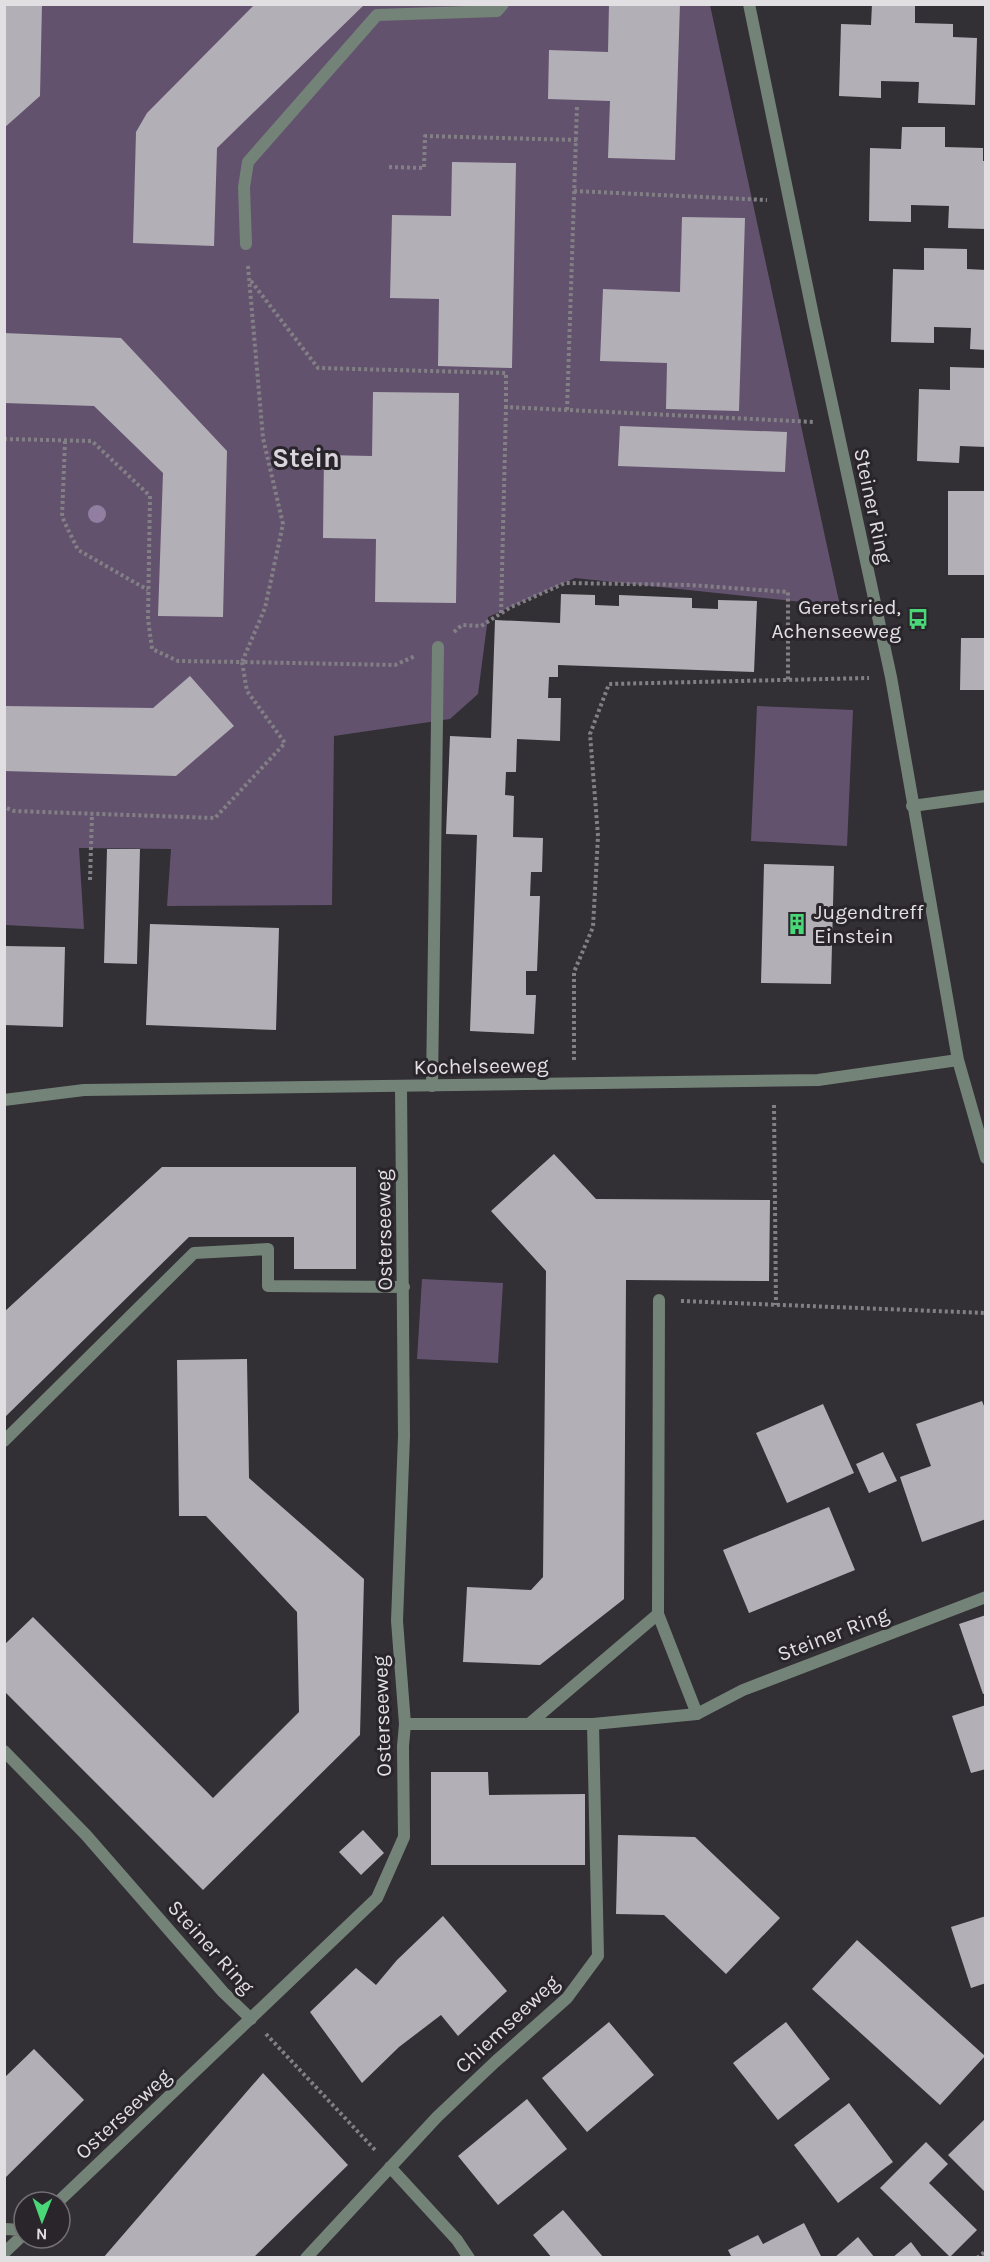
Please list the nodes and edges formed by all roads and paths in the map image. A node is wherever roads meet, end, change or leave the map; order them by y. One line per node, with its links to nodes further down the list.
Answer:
1 (503, 4): 8 (street)
2 (749, 4): 7 (street, Steiner Ring)
3 (577, 105): 4 (path)
4 (577, 140): 5 (path); 6 (path)
5 (389, 167)
6 (574, 191): 7 (path); 11 (path)
7 (789, 201): 12 (street, Steiner Ring)
8 (246, 244): 9 (path)
9 (249, 279): 10 (path); 18 (path)
10 (506, 407): 11 (path); 16 (path)
11 (567, 410): 12 (path)
12 (836, 423): 19 (street, Steiner Ring)
13 (4, 440): 14 (path)
14 (65, 441): 15 (path); 15 (path)
15 (148, 590): 18 (path)
16 (501, 614): 17 (path); 20 (path)
17 (438, 647): 18 (path); 30 (street)
18 (242, 662): 24 (path)
19 (891, 677): 20 (path); 23 (street, Steiner Ring)
20 (788, 680): 28 (path)
21 (986, 796): 23 (street)
22 (4, 807): 24 (path)
23 (912, 807): 26 (street, Steiner Ring)
24 (92, 814): 25 (path)
25 (90, 880)
26 (958, 1060): 27 (street, Kochelseeweg); 32 (street, Steiner Ring)
27 (774, 1081): 28 (street, Kochelseeweg); 35 (path)
28 (575, 1085): 30 (street, Kochelseeweg)
29 (401, 1086): 30 (street, Kochelseeweg); 31 (street, Kochelseeweg); 33 (street, Osterseeweg)
30 (432, 1086)
31 (4, 1100)
32 (986, 1158)
33 (404, 1287): 37 (street); 41 (street, Osterseeweg)
34 (659, 1300): 35 (path); 39 (street)
35 (776, 1305): 36 (path)
36 (986, 1313)
37 (4, 1441)
38 (986, 1597): 40 (street, Steiner Ring)
39 (658, 1614): 40 (street); 42 (street)
40 (697, 1714): 43 (street)
41 (405, 1724): 42 (street); 45 (street, Osterseeweg)
42 (529, 1724): 43 (street)
43 (593, 1724): 46 (street, Chiemseeweg)
44 (4, 1751): 45 (street, Steiner Ring)
45 (252, 2019): 46 (path, Steiner Ring); 47 (street, Osterseeweg)
46 (390, 2167): 49 (street, Chiemseeweg); 50 (street)
47 (71, 2190)
48 (986, 2251): 51 (path)
49 (306, 2258)
50 (470, 2258)
51 (977, 2258)

